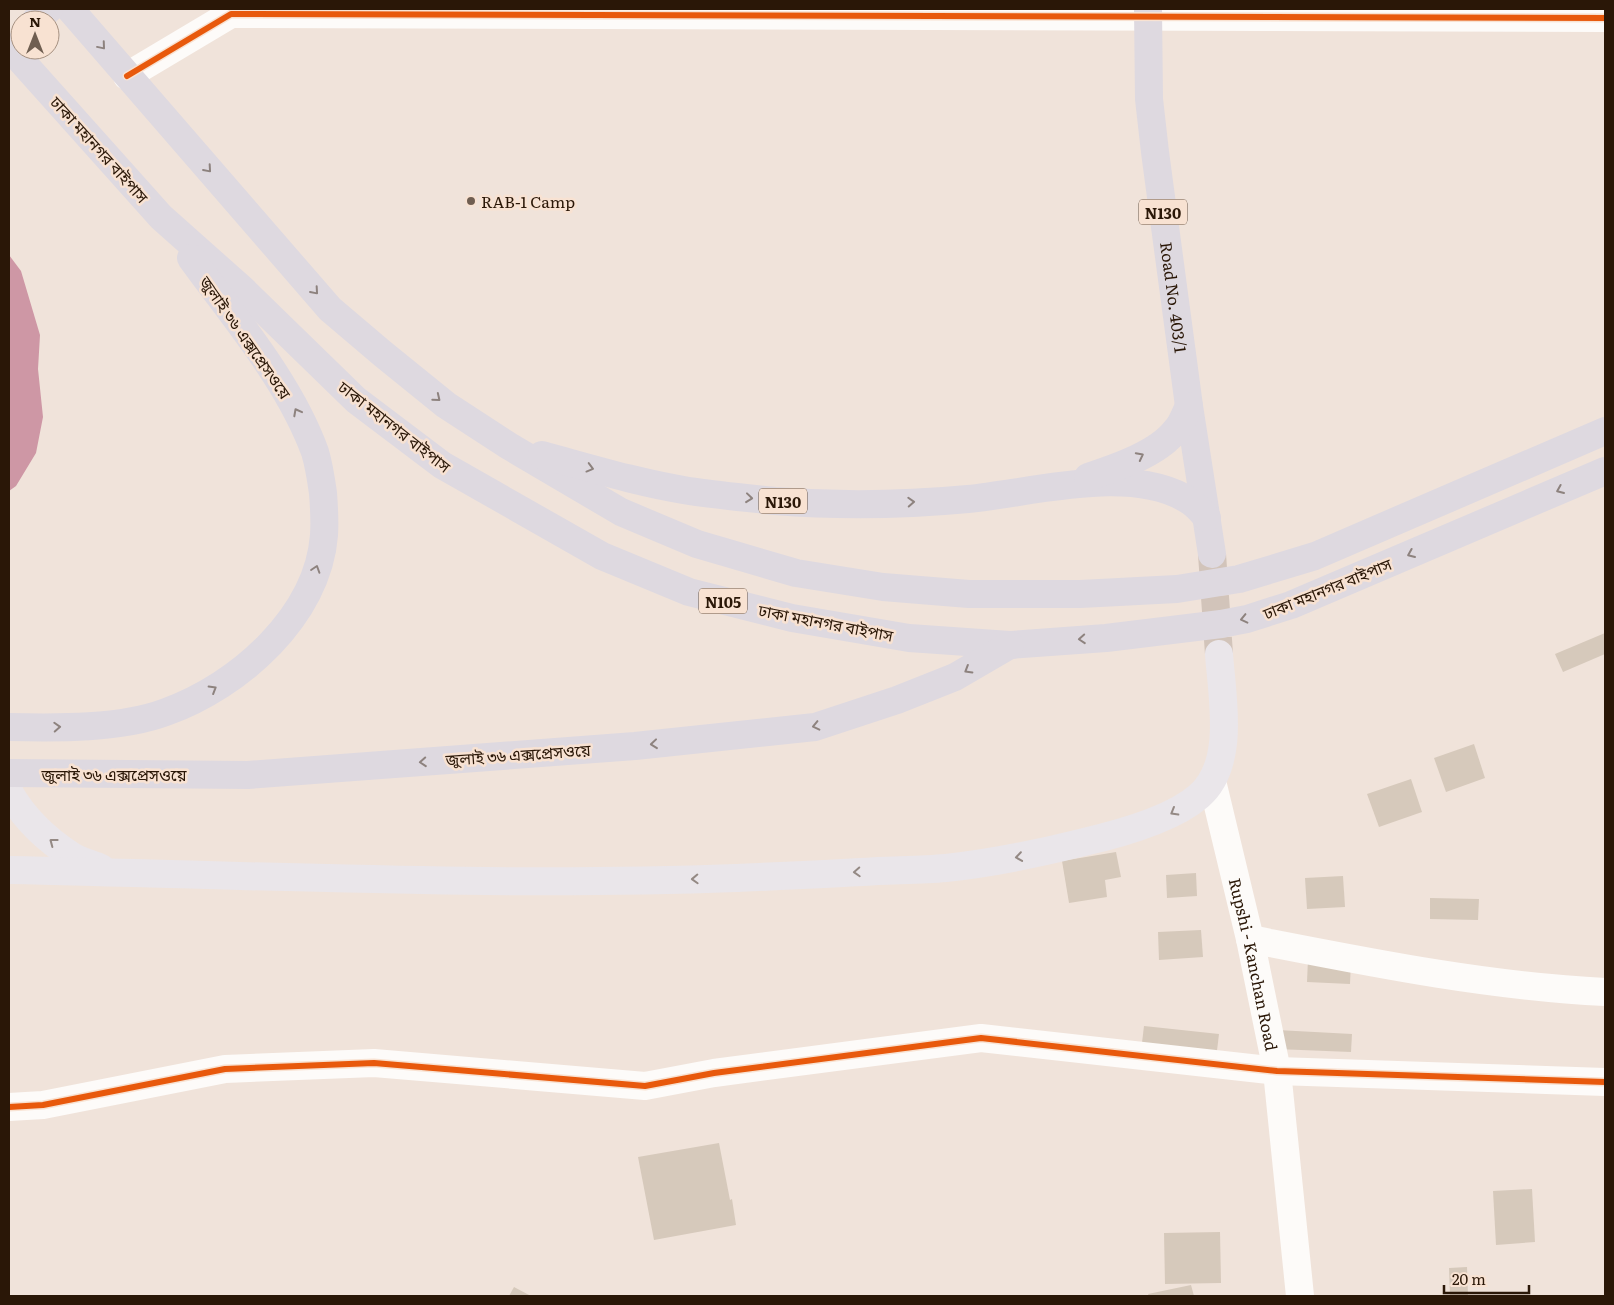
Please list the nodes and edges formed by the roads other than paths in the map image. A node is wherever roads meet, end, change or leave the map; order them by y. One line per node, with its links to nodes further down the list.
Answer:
1 (70, 9): 9 (highway, one-way to 9)
2 (231, 11): 3 (street); 9 (street)
3 (456, 12): 4 (street)
4 (687, 12): 5 (street)
5 (909, 12): 6 (street)
6 (1148, 13): 7 (street); 11 (highway, Road No. 403/1 / N130)
7 (1605, 18)
8 (9, 47): 10 (highway, ঢাকা মহানগর বাইপাস / N105)
9 (127, 76): 13 (highway, one-way to 13)
10 (161, 217): 18 (highway, ঢাকা মহানগর বাইপাস / N105); 20 (highway, জুলাই ৩৬ এক্সপ্রেসওয়ে, one-way to 10)
11 (1189, 406): 15 (highway, N130, one-way to 11); 16 (highway, Road No. 403/1 / N130)
12 (1605, 431): 13 (highway)
13 (509, 446): 15 (highway, N130, one-way to 15)
14 (1605, 471): 18 (highway, ঢাকা মহানগর বাইপাস / N105, one-way to 18)
15 (1062, 486): 16 (highway, N130)
16 (1207, 518): 17 (highway, N130)
17 (1212, 554)
18 (1010, 645): 21 (highway, জুলাই ৩৬ এক্সপ্রেসওয়ে, one-way to 21)
19 (1218, 654): 22 (main road)
20 (9, 727)
21 (9, 773)
22 (1212, 781): 25 (main road, one-way to 25); 26 (street, Rupshi - Kanchan Road)
23 (9, 792): 25 (main road, one-way to 23)
24 (9, 870): 25 (main road)
25 (112, 872)
26 (1250, 939): 27 (street); 28 (street, Rupshi - Kanchan Road)
27 (1605, 992)
28 (1277, 1071): 29 (street); 30 (street); 31 (street, Rupshi - Kanchan Road)
29 (1605, 1082)
30 (9, 1106)
31 (1300, 1296)

